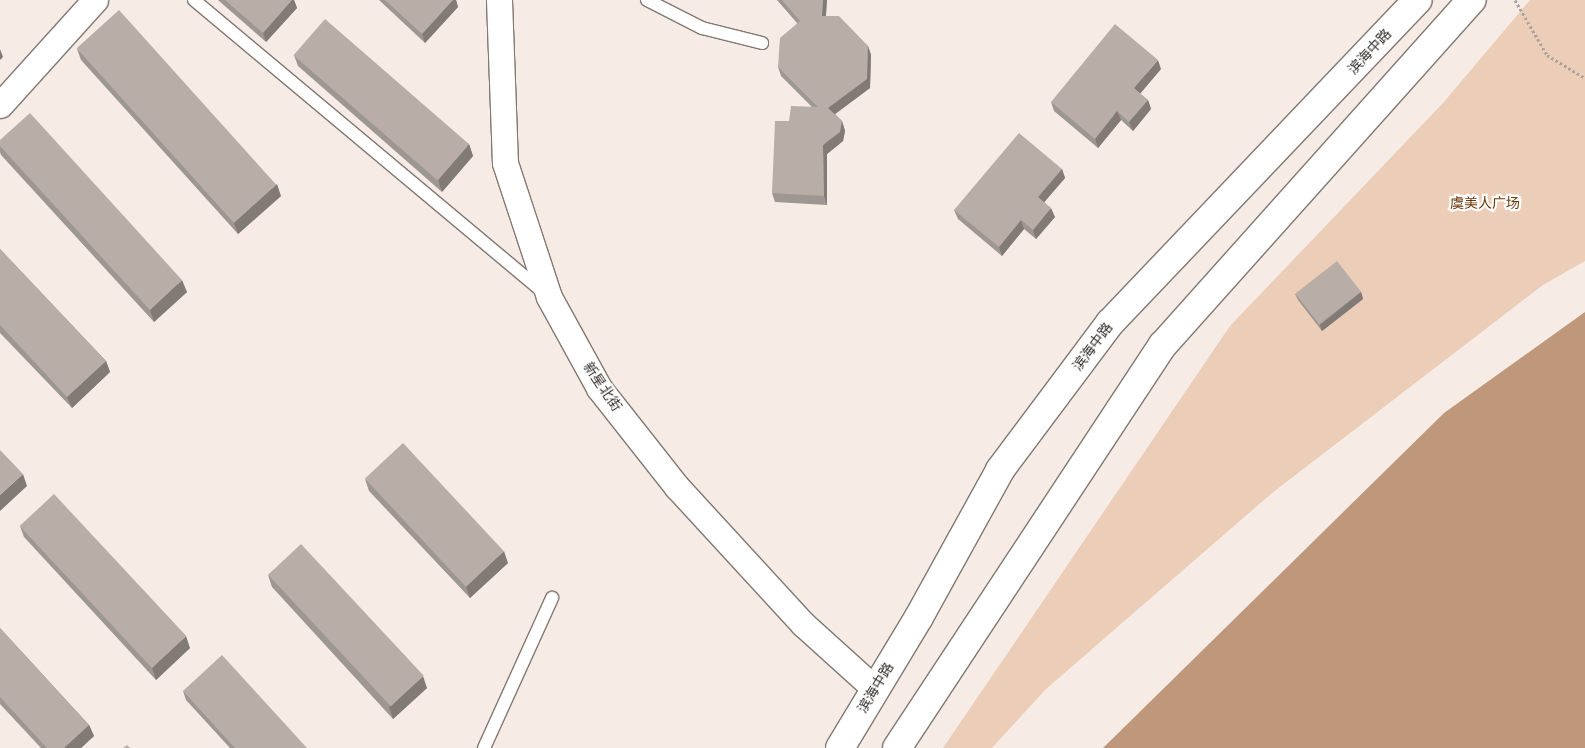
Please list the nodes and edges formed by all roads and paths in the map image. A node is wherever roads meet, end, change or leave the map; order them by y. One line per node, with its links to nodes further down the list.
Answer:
1 (95, 0): 10 (street)
2 (194, 0): 11 (lane)
3 (499, 0): 11 (street, 新星北街)
4 (648, 0): 8 (lane)
5 (1418, 0): 13 (main road, 滨海中路)
6 (1472, 0): 16 (main road)
7 (1515, 0): 9 (path)
8 (762, 43)
9 (1585, 78)
10 (0, 105)
11 (549, 297): 13 (street, 新星北街)
12 (552, 598): 14 (lane)
13 (875, 689): 15 (main road, 滨海中路)
14 (484, 748)
15 (840, 748)
16 (897, 748)

